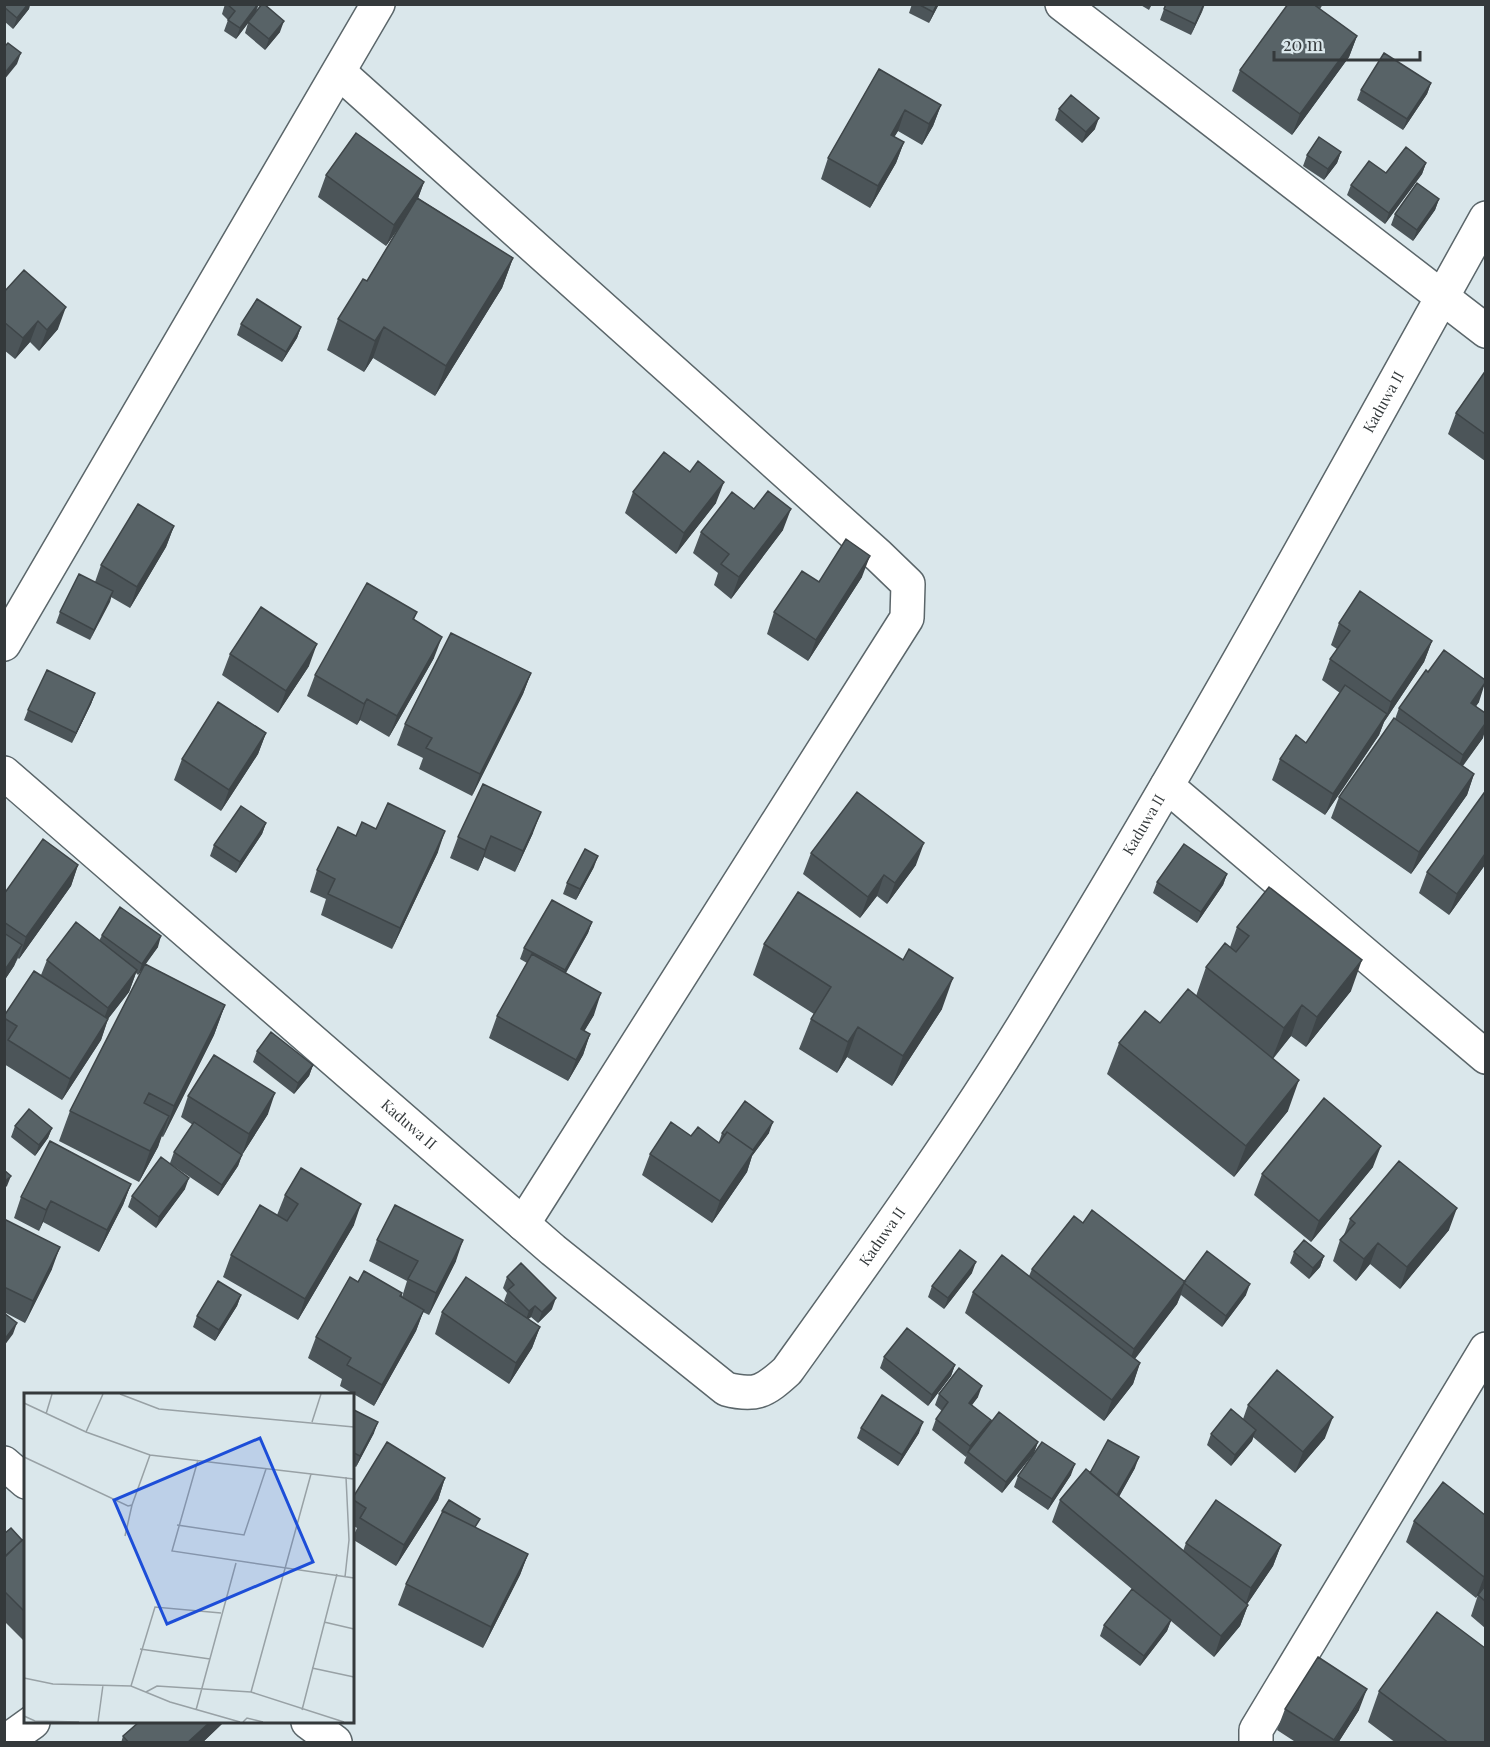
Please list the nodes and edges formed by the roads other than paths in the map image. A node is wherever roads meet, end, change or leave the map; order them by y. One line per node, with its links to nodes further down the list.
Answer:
1 (378, 4): 3 (street)
2 (1062, 4): 5 (street)
3 (340, 73): 7 (street); 11 (street)
4 (1485, 218): 5 (street, Kaduwa II)
5 (1442, 297): 6 (street); 9 (street, Kaduwa II)
6 (1485, 331)
7 (4, 644)
8 (4, 773): 11 (street, Kaduwa II)
9 (1167, 786): 10 (street); 11 (street, Kaduwa II)
10 (1485, 1057)
11 (523, 1224)
12 (1485, 1349): 19 (street)
13 (4, 1463): 14 (street)
14 (24, 1480)
15 (32, 1723): 17 (street)
16 (309, 1723): 18 (street)
17 (5, 1743)
18 (335, 1743)
19 (1256, 1743)

